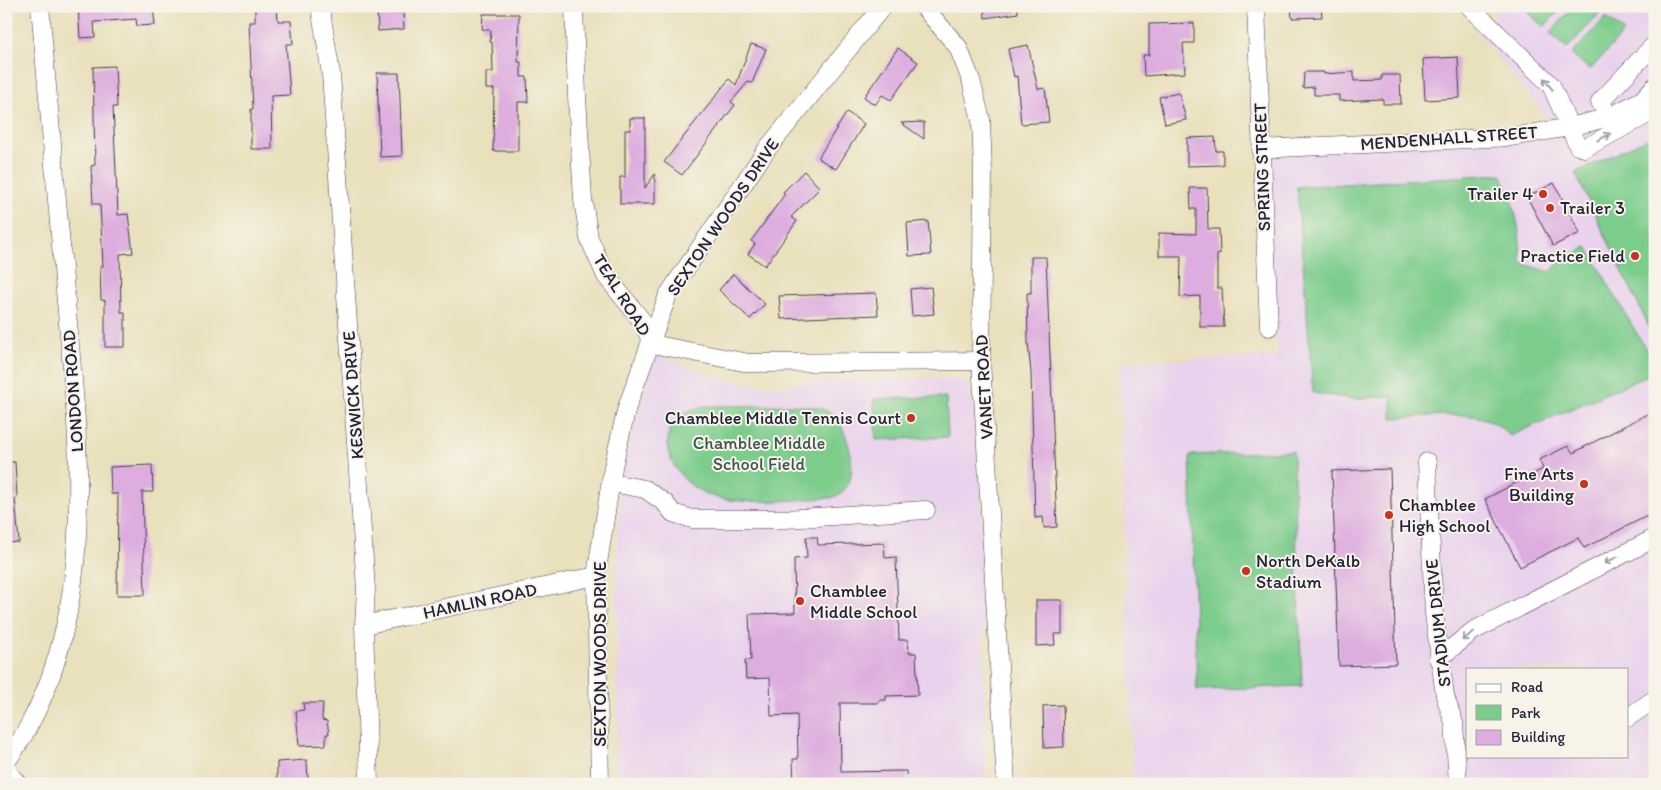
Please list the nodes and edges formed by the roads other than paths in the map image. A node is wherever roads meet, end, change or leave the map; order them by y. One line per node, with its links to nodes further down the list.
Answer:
1 (40, 6): 26 (street, LONDON ROAD)
2 (320, 6): 21 (street, KESWICK DRIVE)
3 (574, 6): 14 (street, TEAL ROAD)
4 (882, 6): 14 (street, SEXTON WOODS DRIVE)
5 (923, 6): 15 (street, VANET ROAD)
6 (1256, 6): 12 (street, SPRING STREET)
7 (1469, 6): 11 (street, one-way to 7)
8 (1654, 46): 10 (street)
9 (1654, 87): 10 (street, MENDENHALL STREET); 11 (street, one-way to 9)
10 (1610, 118): 11 (street, MENDENHALL STREET)
11 (1570, 127): 12 (street, MENDENHALL STREET)
12 (1261, 149): 13 (street, SPRING STREET)
13 (1269, 327)
14 (652, 344): 15 (street, TEAL ROAD); 17 (street, SEXTON WOODS DRIVE)
15 (981, 361): 31 (street, VANET ROAD)
16 (1427, 462): 22 (street, STADIUM DRIVE)
17 (611, 483): 18 (street); 20 (street, SEXTON WOODS DRIVE)
18 (926, 510)
19 (1655, 538): 22 (street, one-way to 22)
20 (596, 576): 21 (street, HAMLIN ROAD); 30 (street, SEXTON WOODS DRIVE)
21 (364, 625): 29 (street, KESWICK DRIVE)
22 (1438, 659): 25 (street, STADIUM DRIVE)
23 (1655, 699): 24 (street)
24 (1628, 717)
25 (1461, 721): 32 (street, STADIUM DRIVE)
26 (6, 762)
27 (6, 770): 28 (street)
28 (19, 784)
29 (369, 784)
30 (600, 784)
31 (1006, 784)
32 (1458, 784)

